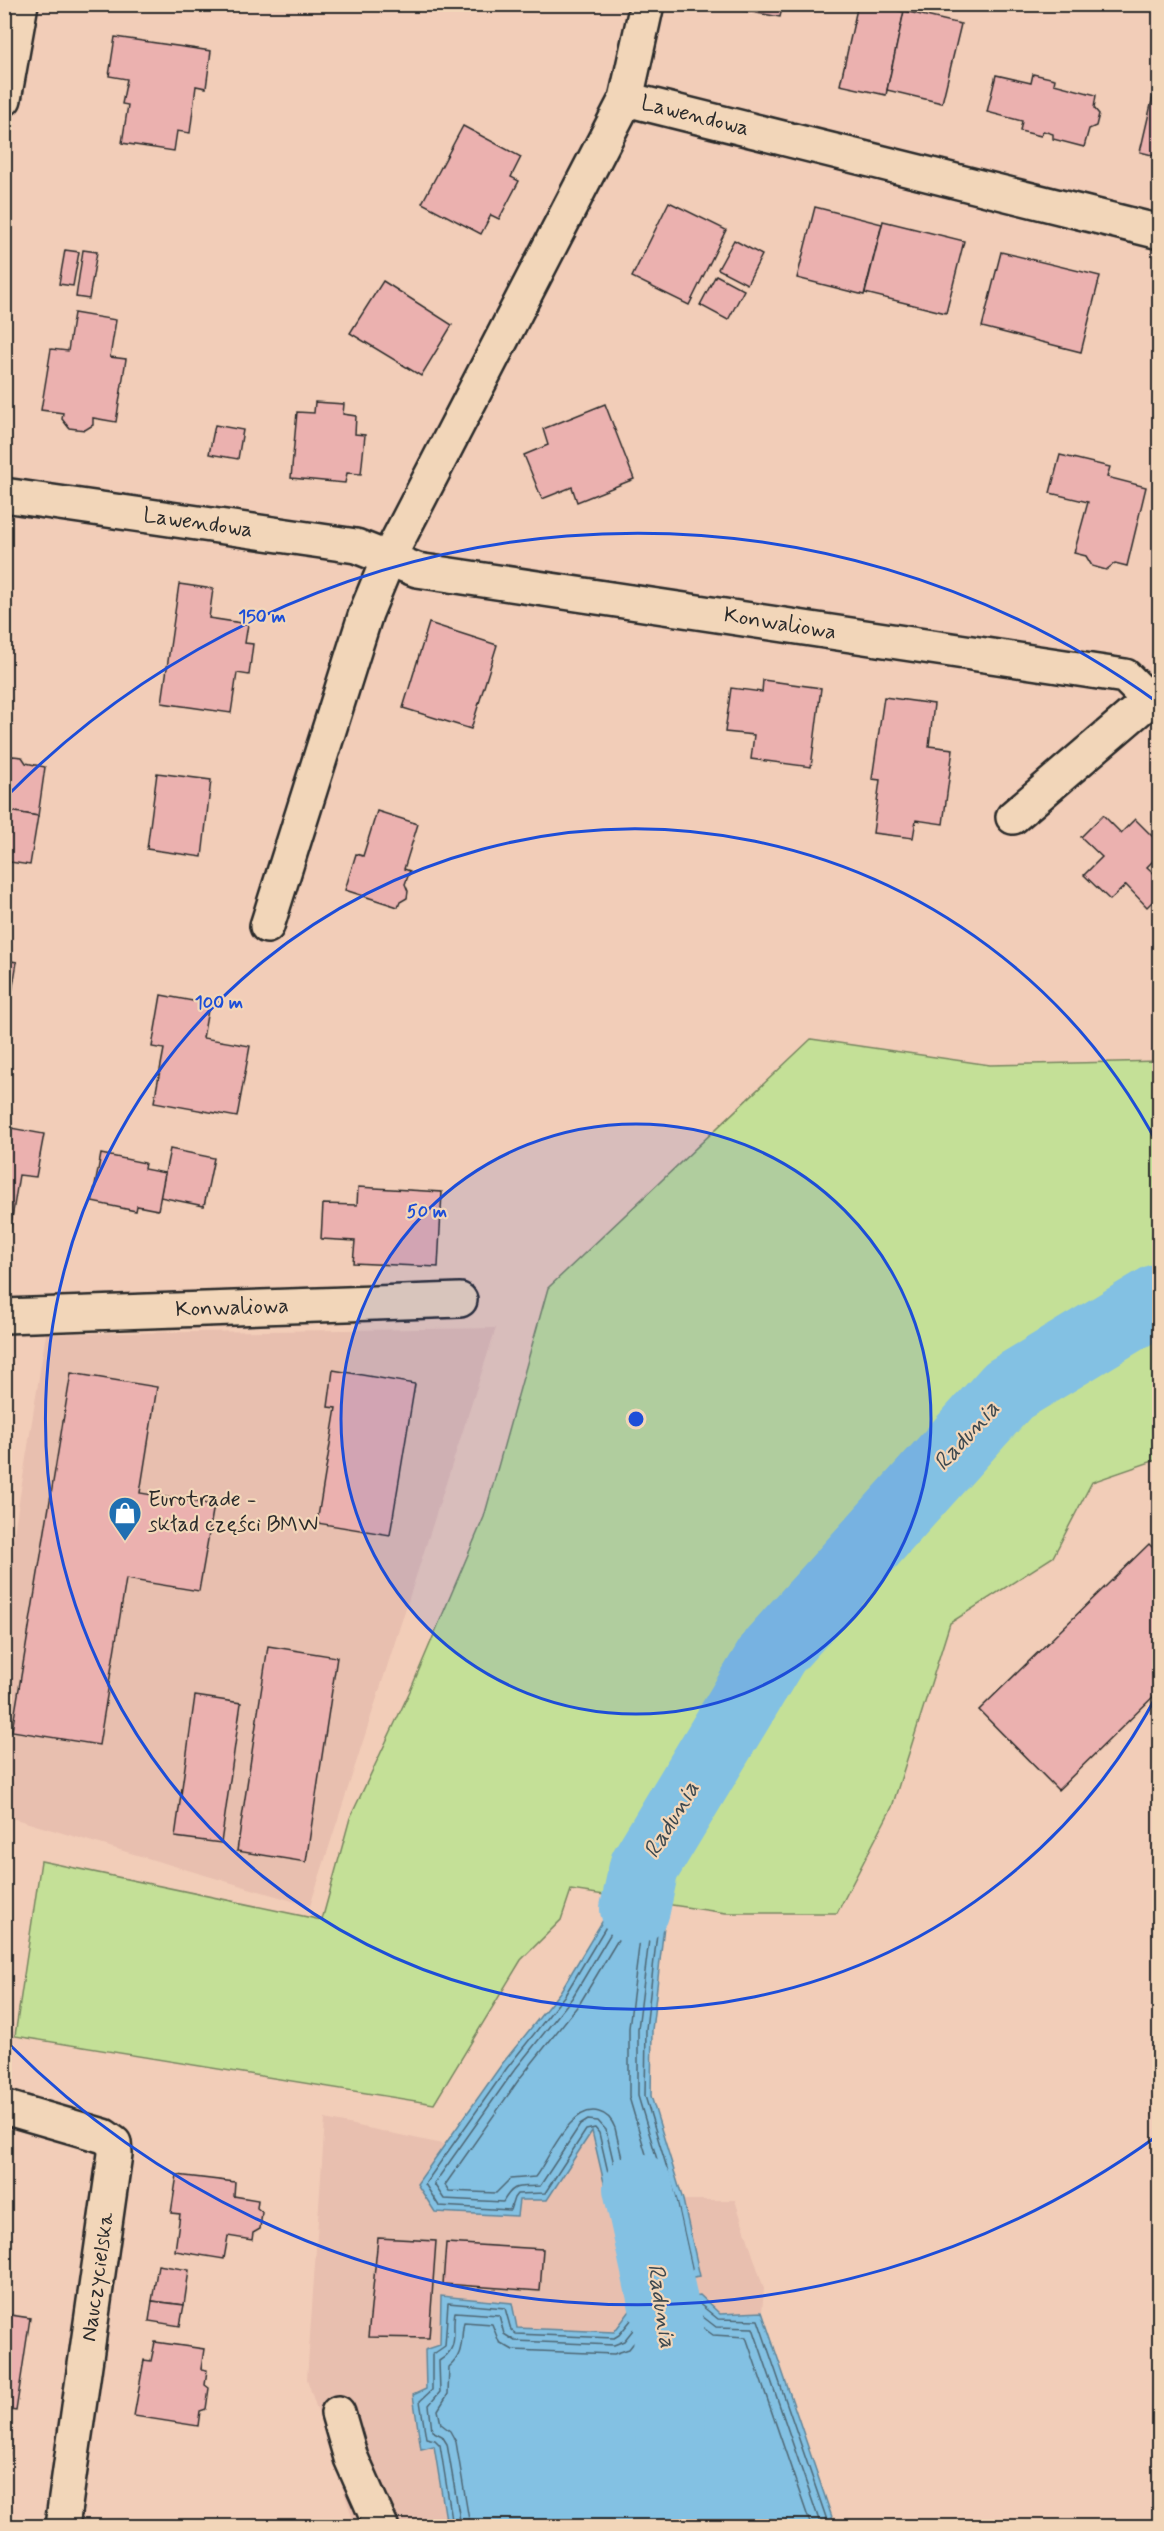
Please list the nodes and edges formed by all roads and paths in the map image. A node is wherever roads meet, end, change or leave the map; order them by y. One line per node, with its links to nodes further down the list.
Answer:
1 (21, 4): 3 (street)
2 (647, 4): 4 (street)
3 (4, 99)
4 (626, 99): 5 (street, Lawendowa); 7 (street, Lawendowa)
5 (1160, 232)
6 (4, 495): 7 (street, Lawendowa)
7 (390, 557): 8 (street, Konwaliowa); 10 (street, Lawendowa)
8 (1154, 696): 9 (street)
9 (1013, 817)
10 (267, 926)
11 (460, 1300): 12 (street, Konwaliowa)
12 (4, 1316)
13 (4, 2107): 15 (street, Nauczycielska)
14 (338, 2413): 16 (street)
15 (62, 2526)
16 (381, 2526)

